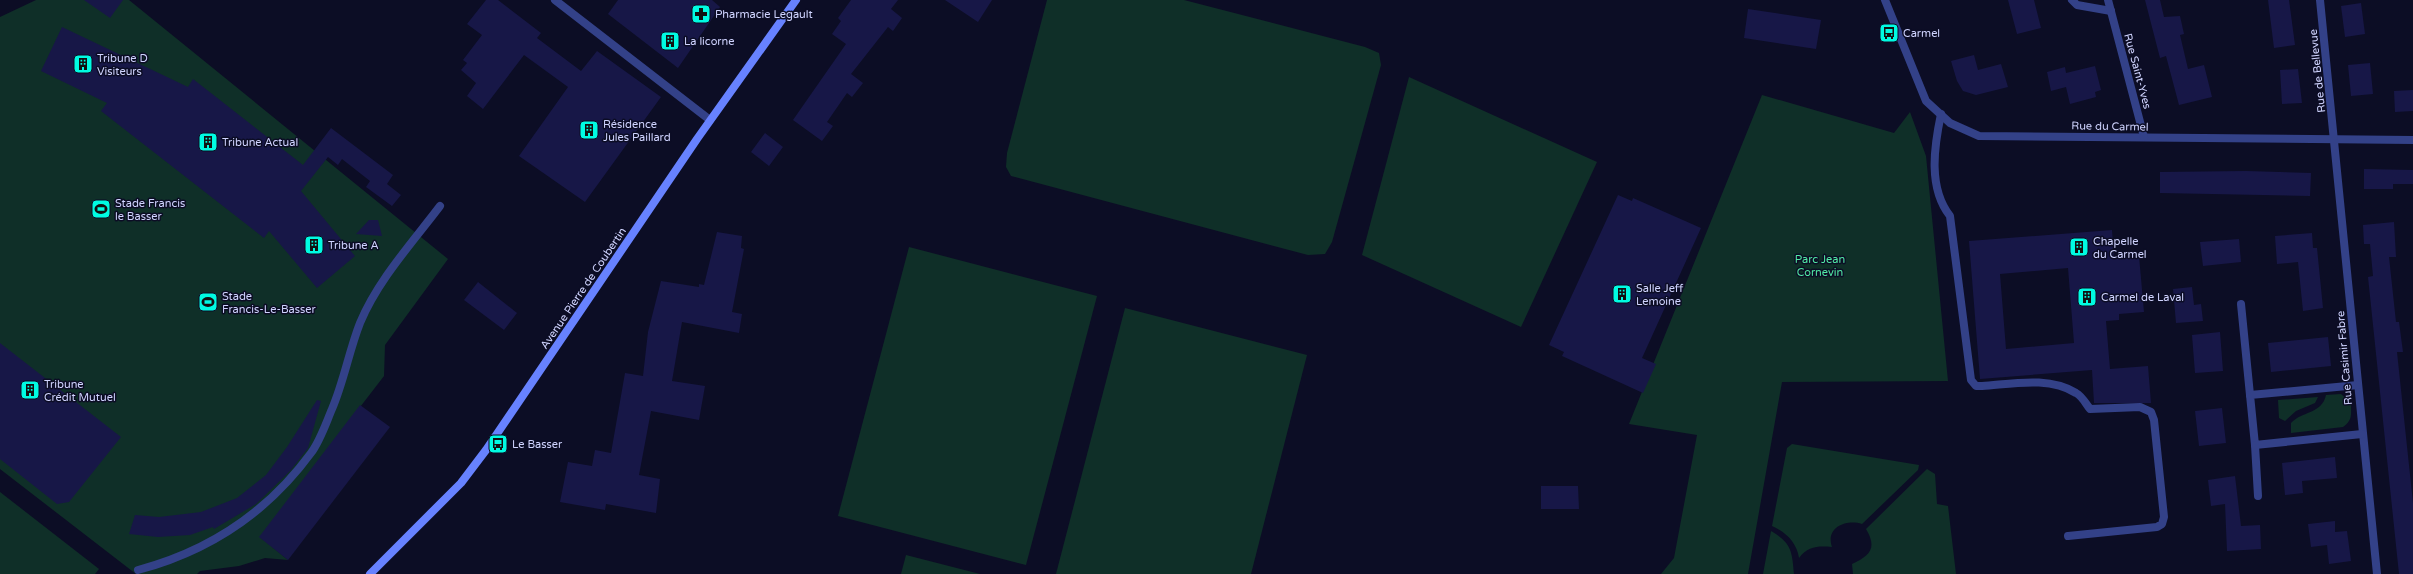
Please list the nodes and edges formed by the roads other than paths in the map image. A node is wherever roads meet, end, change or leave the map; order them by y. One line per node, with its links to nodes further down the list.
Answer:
1 (555, 0): 9 (street)
2 (796, 0): 9 (street, Avenue Pierre de Coubertin)
3 (1885, 0): 8 (street, Rue du Carmel)
4 (2072, 0): 7 (street)
5 (2108, 0): 7 (street, Rue Saint-Yves)
6 (2320, 0): 12 (street, Rue de Bellevue)
7 (2111, 11): 10 (street, Rue Saint-Yves)
8 (1940, 114): 10 (street, Rue du Carmel); 20 (street)
9 (710, 120): 22 (street, Avenue Pierre de Coubertin)
10 (2144, 137): 12 (street, Rue du Carmel)
11 (2413, 140): 12 (street, Rue du Carmel)
12 (2334, 141): 15 (street, Rue Casimir Fabre)
13 (440, 206): 21 (street)
14 (2241, 304): 16 (street)
15 (2358, 385): 16 (street); 17 (street, Rue Casimir Fabre)
16 (2250, 395): 18 (street)
17 (2362, 434): 18 (street); 23 (street, Rue Casimir Fabre)
18 (2255, 445): 19 (street)
19 (2258, 496)
20 (2068, 536)
21 (138, 570)
22 (374, 573)
23 (2377, 574)

